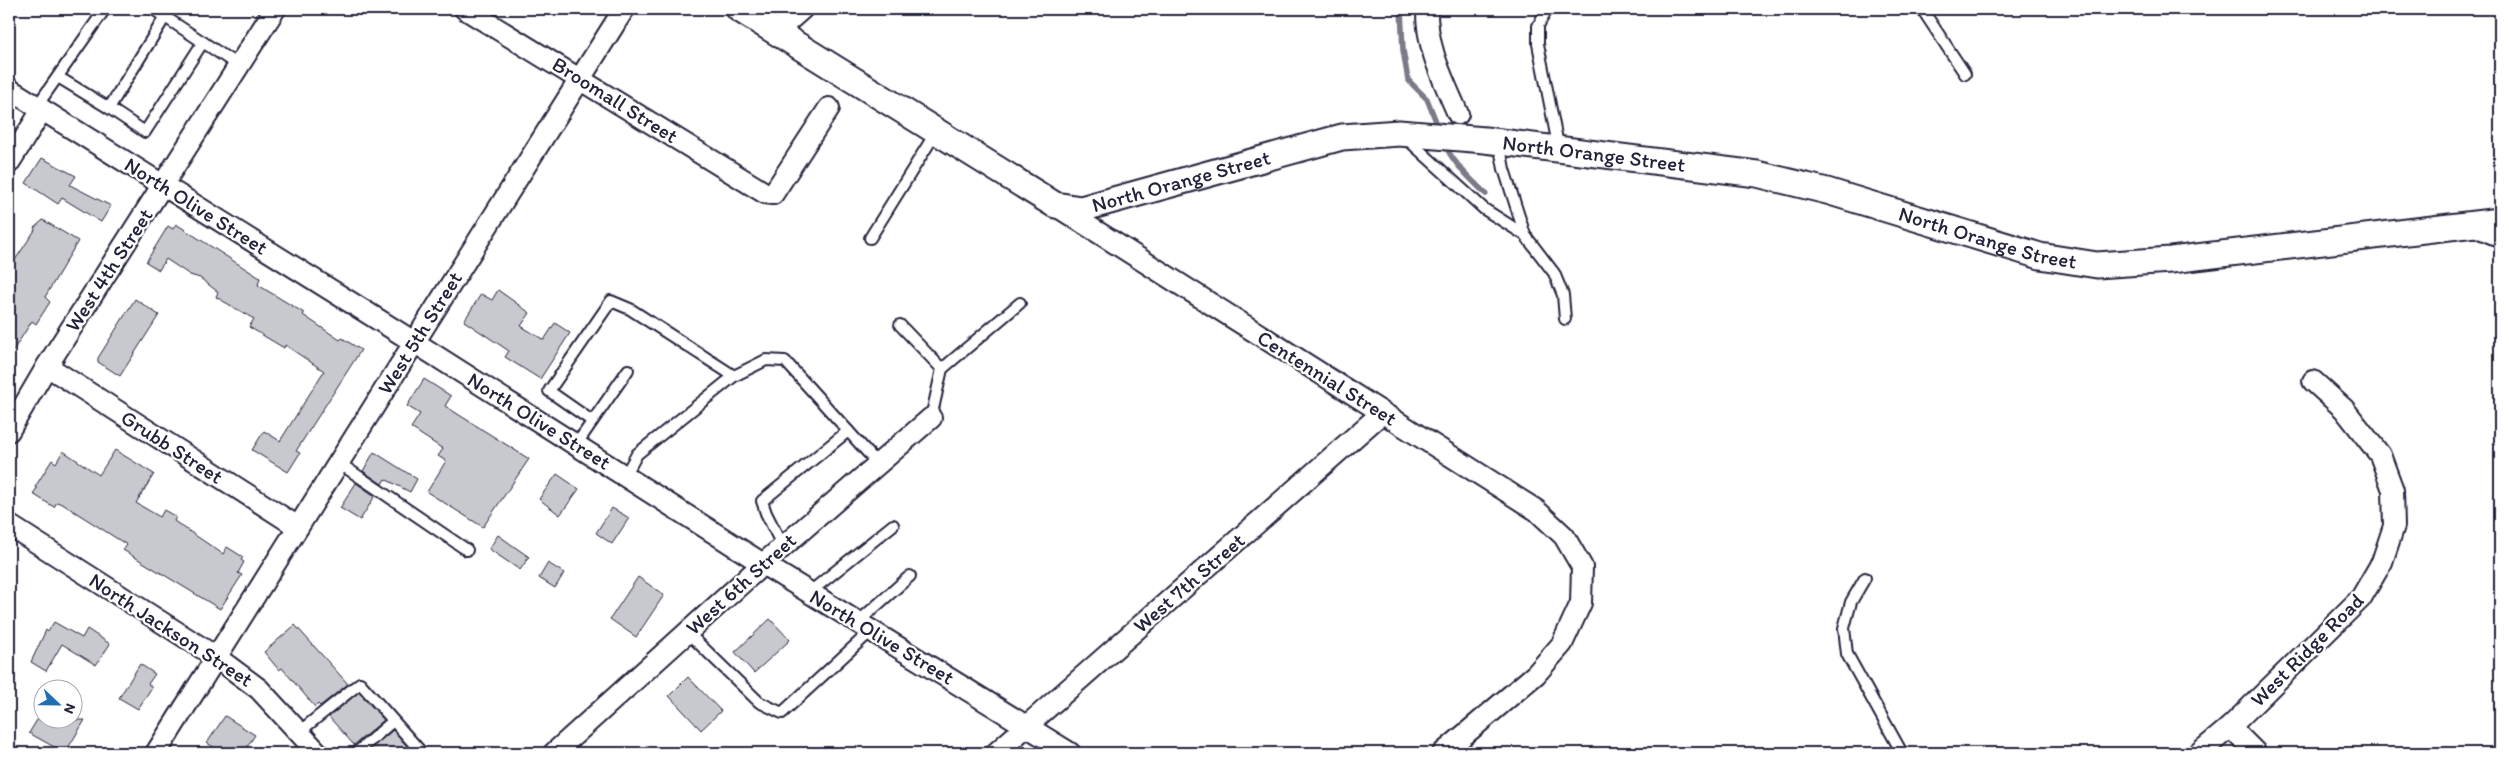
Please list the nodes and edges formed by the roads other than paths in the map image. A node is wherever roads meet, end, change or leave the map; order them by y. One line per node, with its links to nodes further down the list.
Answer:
1 (106, 9): 16 (lane)
2 (153, 9): 11 (lane)
3 (275, 9): 14 (street, West 4th Street)
4 (465, 9): 17 (street, Broomall Street)
5 (624, 9): 17 (street, West 5th Street)
6 (738, 9): 12 (street, North Orange Street)
7 (802, 9): 12 (street)
8 (1427, 9): 22 (street)
9 (1546, 9): 26 (lane)
10 (1922, 9): 15 (lane)
11 (165, 17): 13 (lane); 20 (lane)
12 (776, 32): 23 (street, North Orange Street)
13 (203, 42): 14 (lane); 20 (lane)
14 (239, 66): 28 (street, West 4th Street)
15 (1965, 74)
16 (58, 77): 19 (lane); 20 (lane)
17 (581, 78): 21 (street, Broomall Street); 38 (street, West 5th Street)
18 (9, 89): 19 (street, North Olive Street)
19 (40, 108): 27 (street); 28 (street, North Olive Street)
20 (110, 108)
21 (830, 108)
22 (1458, 114)
23 (937, 132): 29 (street, North Orange Street); 33 (lane)
24 (1399, 133): 25 (street, North Orange Street); 29 (street, North Orange Street); 32 (lane)
25 (1499, 142): 26 (street, North Orange Street); 32 (lane)
26 (1559, 151): 31 (street, North Orange Street)
27 (9, 163)
28 (163, 185): 38 (street, North Olive Street); 39 (street, West 4th Street)
29 (1055, 205): 44 (street, Centennial Street)
30 (2500, 221): 31 (street, North Orange Street)
31 (2462, 226): 34 (lane)
32 (1525, 235): 36 (lane)
33 (870, 238)
34 (2500, 242)
35 (1020, 303): 40 (lane)
36 (1565, 319)
37 (900, 325): 40 (lane)
38 (414, 342): 49 (street, North Olive Street); 50 (street, West 5th Street)
39 (47, 366): 47 (street, West 4th Street); 55 (street, Grubb Street)
40 (942, 369): 45 (lane)
41 (628, 370): 46 (lane)
42 (734, 376): 46 (lane); 48 (lane); 52 (lane)
43 (2313, 381): 67 (street, West Ridge Road)
44 (1382, 413): 66 (street, West 7th Street); 76 (street, Centennial Street)
45 (931, 418): 51 (street, West 6th Street)
46 (592, 421): 49 (lane)
47 (9, 430)
48 (848, 431): 51 (lane); 56 (lane)
49 (576, 445): 52 (street, North Olive Street)
50 (339, 463): 55 (street, West 5th Street); 57 (lane)
51 (878, 464): 56 (street, West 6th Street)
52 (625, 476): 58 (street, North Olive Street)
53 (9, 525): 64 (street, North Jackson Street)
54 (893, 525): 61 (lane)
55 (298, 527): 64 (street, West 5th Street)
56 (783, 547): 58 (street, West 6th Street)
57 (467, 550)
58 (763, 564): 61 (street, North Olive Street); 63 (street, West 6th Street)
59 (910, 576): 62 (lane)
60 (1865, 578): 77 (lane)
61 (810, 592): 62 (street, North Olive Street)
62 (865, 626): 63 (lane); 66 (street, North Olive Street)
63 (687, 632): 69 (street, West 6th Street)
64 (216, 657): 68 (street, North Jackson Street); 70 (street, West 5th Street)
65 (393, 721): 68 (lane); 72 (lane); 73 (lane)
66 (1028, 725): 74 (street, West 7th Street); 75 (street, North Olive Street)
67 (2230, 727): 78 (street, West Ridge Road); 79 (street)
68 (299, 732): 71 (street, North Jackson Street)
69 (565, 750)
70 (156, 753)
71 (318, 753)
72 (356, 753)
73 (422, 753)
74 (996, 753)
75 (1070, 753)
76 (1443, 753)
77 (1902, 753)
78 (2199, 753)
79 (2256, 753)

